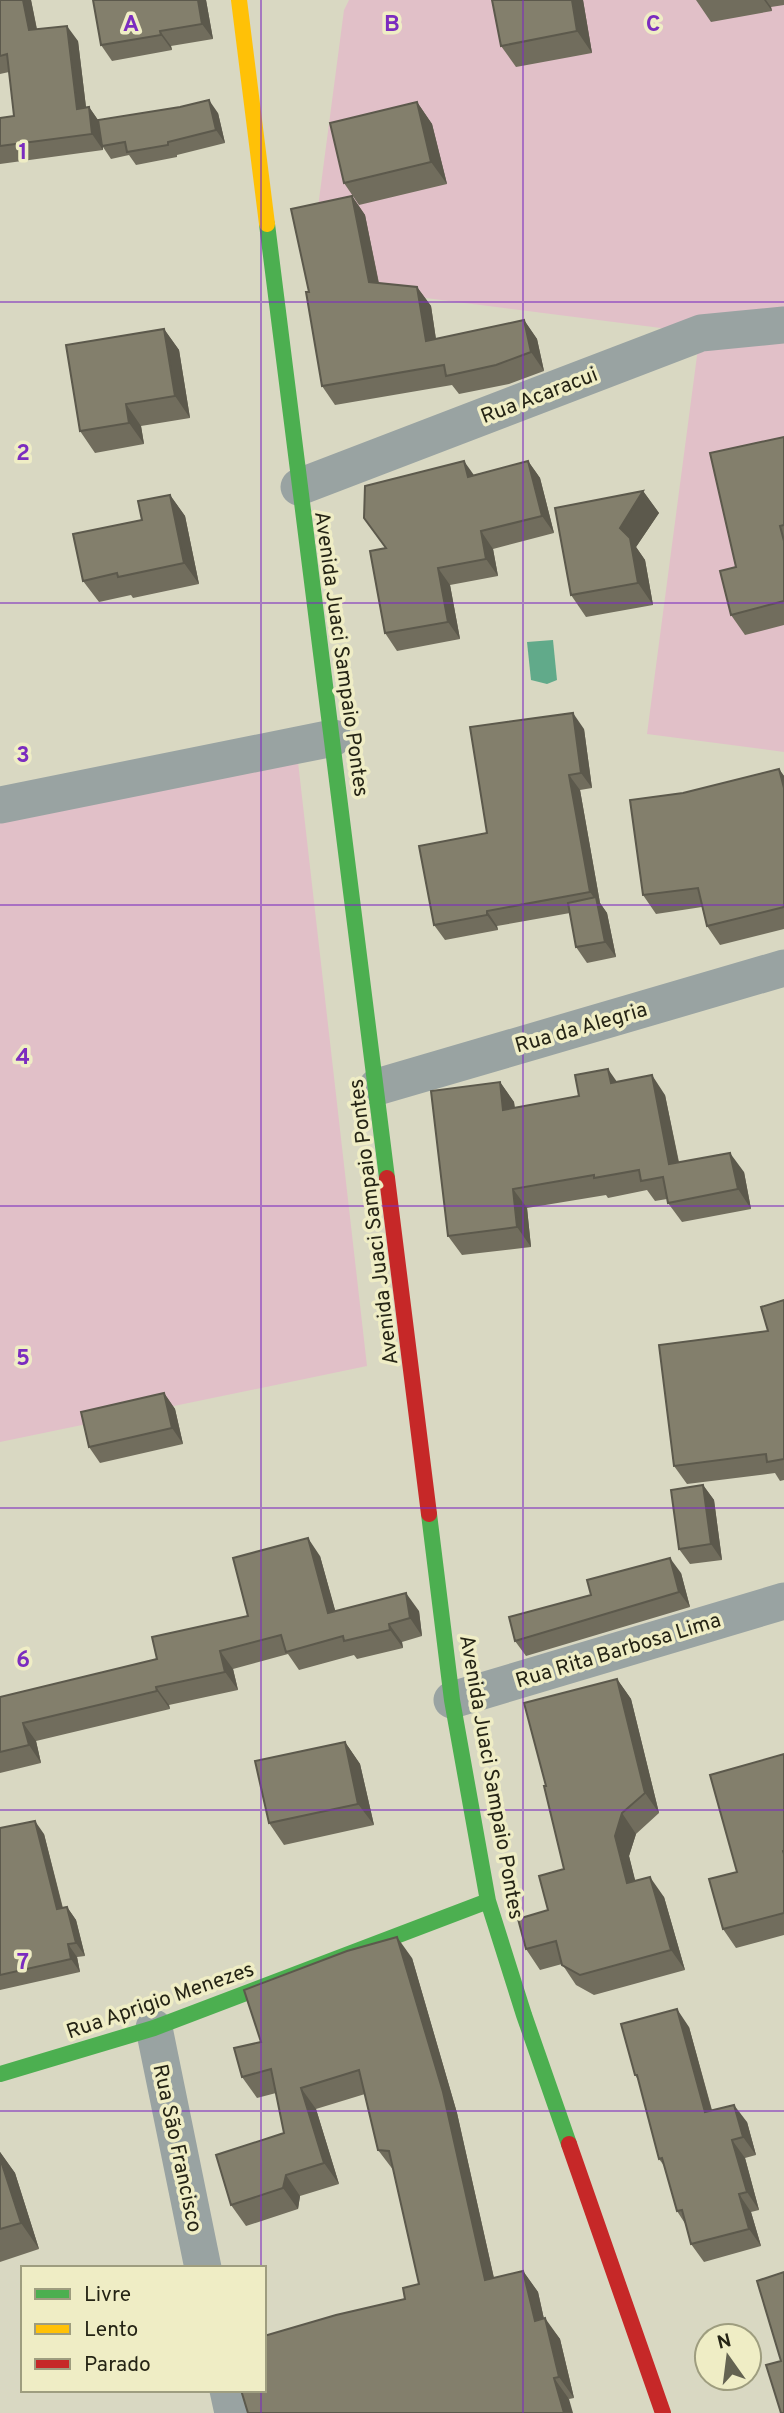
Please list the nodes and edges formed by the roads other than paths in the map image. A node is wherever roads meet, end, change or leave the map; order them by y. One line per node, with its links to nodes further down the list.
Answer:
1 (239, 0): 3 (main road, Avenida Juaci Sampaio Pontes)
2 (784, 325): 3 (street, Rua Acaracui)
3 (299, 487): 4 (main road, Avenida Juaci Sampaio Pontes)
4 (333, 738): 5 (street); 7 (main road, Avenida Juaci Sampaio Pontes)
5 (0, 805)
6 (784, 968): 7 (street, Rua da Alegria)
7 (377, 1087): 9 (main road, Avenida Juaci Sampaio Pontes)
8 (784, 1601): 9 (street, Rua Rita Barbosa Lima)
9 (452, 1700): 10 (main road, Avenida Juaci Sampaio Pontes)
10 (488, 1901): 11 (main road, Rua Aprigio Menezes); 16 (main road, Avenida Juaci Sampaio Pontes)
11 (153, 2028): 12 (main road, Rua Aprigio Menezes); 13 (street, Rua São Francisco)
12 (0, 2074)
13 (203, 2266)
14 (228, 2392): 15 (street)
15 (233, 2413)
16 (663, 2413)

